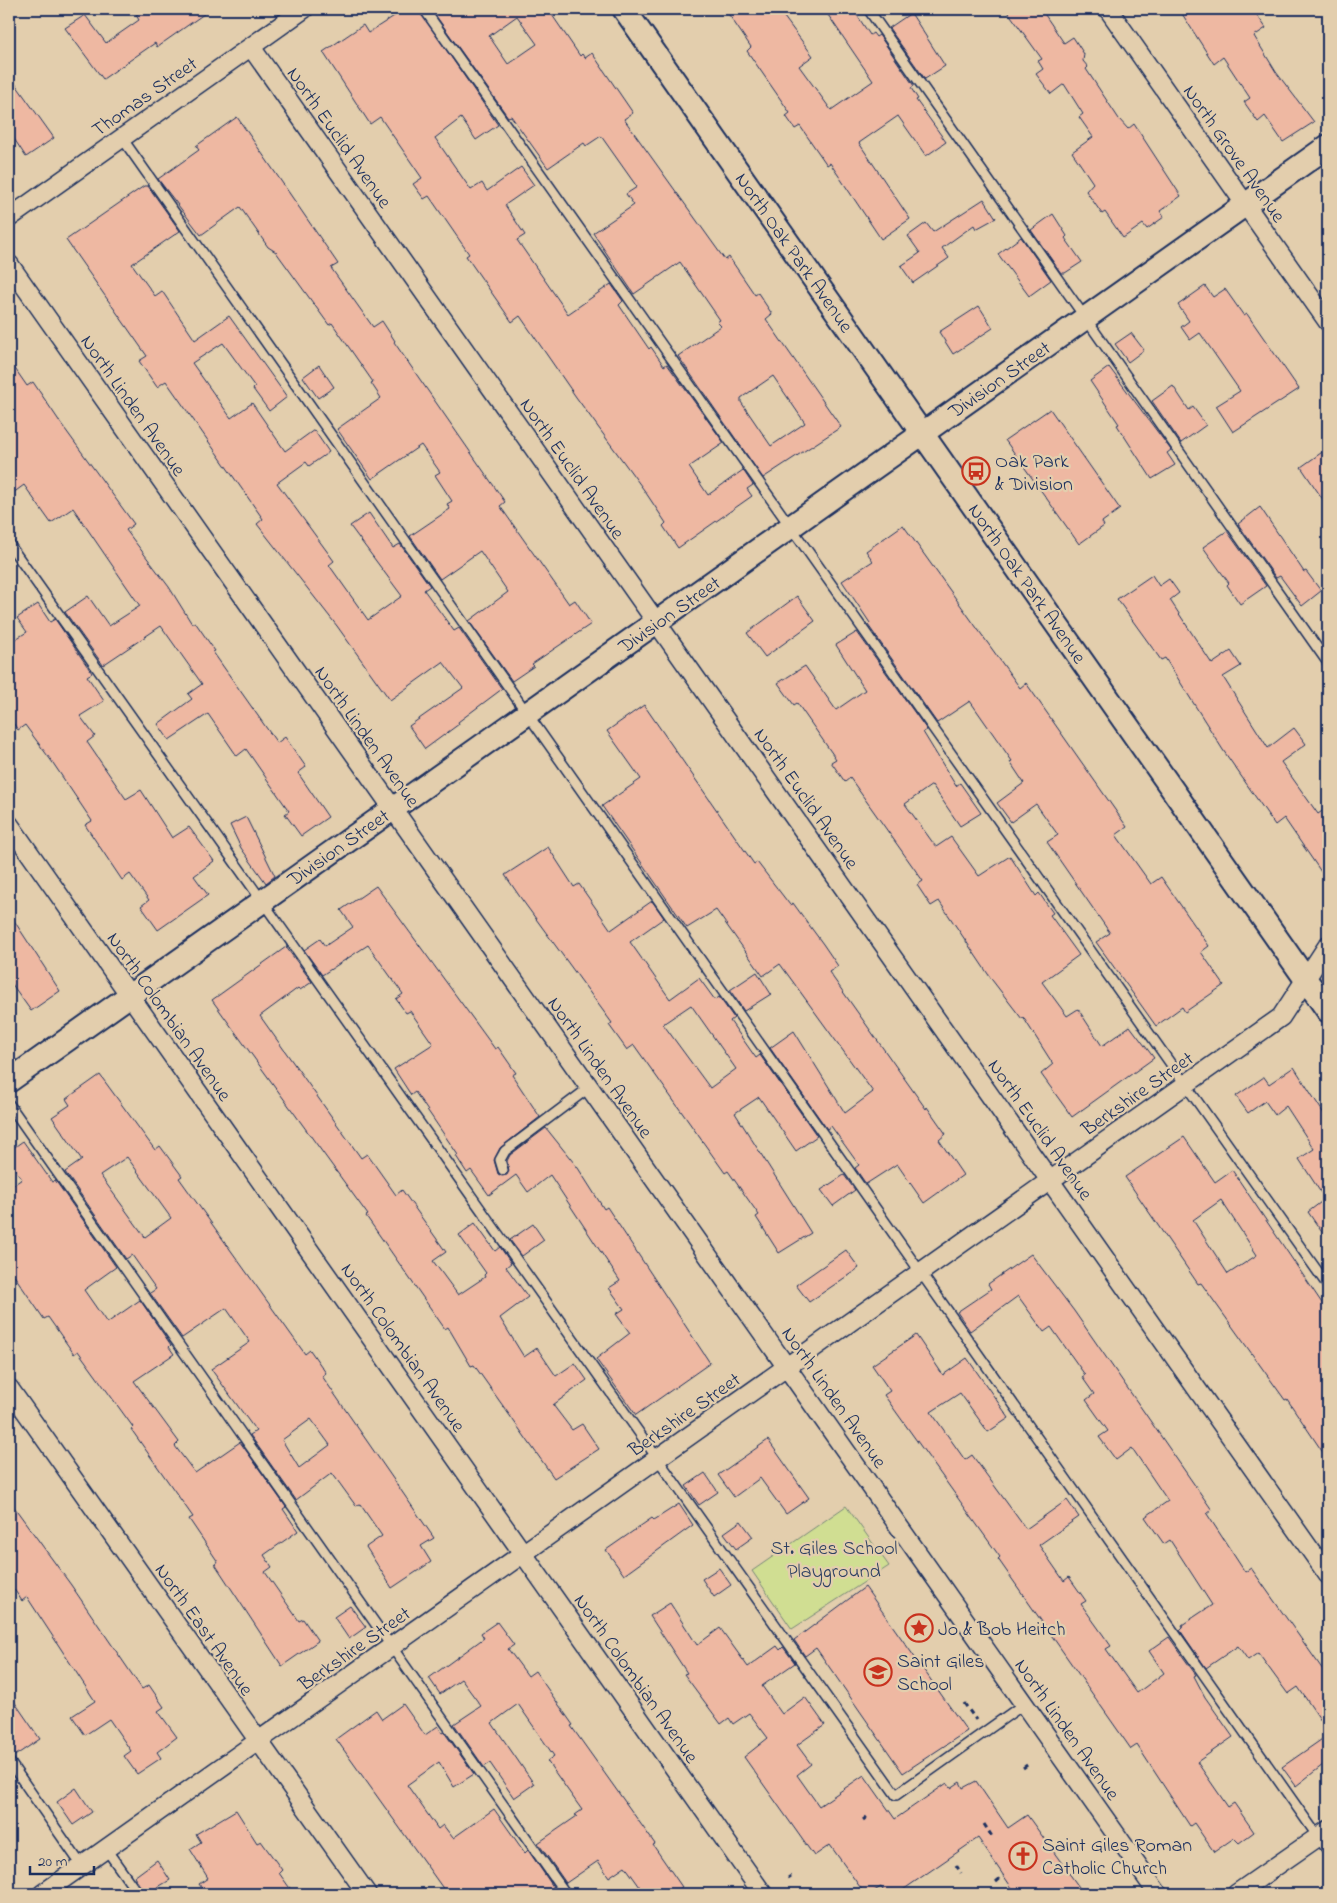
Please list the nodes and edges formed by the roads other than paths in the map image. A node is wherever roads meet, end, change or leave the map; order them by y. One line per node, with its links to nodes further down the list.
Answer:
1 (304, 9): 6 (street, Thomas Street)
2 (424, 9): 15 (lane)
3 (624, 9): 14 (street, North Oak Park Avenue)
4 (868, 9): 12 (lane)
5 (1108, 9): 9 (street, North Grove Avenue)
6 (251, 47): 7 (street, Thomas Street); 17 (street, North Euclid Avenue)
7 (122, 138): 10 (street, Thomas Street); 19 (lane)
8 (1328, 146): 9 (street, Division Street)
9 (1245, 205): 12 (street, Division Street); 13 (street, North Grove Avenue)
10 (9, 218)
11 (9, 264): 20 (street, North Linden Avenue)
12 (1086, 318): 14 (street, Division Street); 18 (lane)
13 (1328, 322)
14 (923, 434): 15 (street, Division Street); 24 (street, North Oak Park Avenue)
15 (791, 527): 17 (street, Division Street); 28 (lane)
16 (9, 544): 22 (lane)
17 (656, 622): 19 (street, Division Street); 32 (street, North Euclid Avenue)
18 (1328, 663)
19 (528, 714): 20 (street, Division Street); 33 (lane)
20 (393, 809): 22 (street, Division Street); 29 (street, North Linden Avenue)
21 (9, 824): 25 (street, North Colombian Avenue)
22 (262, 901): 25 (street, Division Street); 37 (lane)
23 (1328, 945): 24 (street, Berkshire Street)
24 (1306, 979): 26 (street, North Oak Park Avenue); 28 (street, Berkshire Street)
25 (130, 995): 27 (street, Division Street); 38 (street, North Colombian Avenue)
26 (1328, 1011)
27 (9, 1081)
28 (1186, 1084): 32 (street, Berkshire Street); 34 (lane)
29 (590, 1087): 31 (lane); 35 (street, North Linden Avenue)
30 (9, 1104): 40 (lane)
31 (503, 1170)
32 (1051, 1180): 33 (street, Berkshire Street); 39 (street, North Euclid Avenue)
33 (921, 1272): 35 (street, Berkshire Street); 44 (lane)
34 (1328, 1286)
35 (788, 1367): 37 (street, Berkshire Street); 41 (street, North Linden Avenue)
36 (9, 1388): 42 (street, North East Avenue)
37 (658, 1459): 38 (street, Berkshire Street); 41 (lane)
38 (524, 1553): 40 (street, Berkshire Street); 51 (street, North Colombian Avenue)
39 (1328, 1575)
40 (392, 1646): 42 (street, Berkshire Street); 50 (lane)
41 (1024, 1704): 52 (street, North Linden Avenue)
42 (258, 1741): 45 (street, Berkshire Street); 49 (street, North East Avenue)
43 (9, 1761): 46 (lane)
44 (1325, 1839): 53 (street)
45 (106, 1849): 46 (street, Berkshire Street); 48 (lane)
46 (82, 1866): 47 (street, Berkshire Street)
47 (42, 1894)
48 (138, 1894)
49 (367, 1894)
50 (566, 1894)
51 (763, 1894)
52 (1158, 1894)
53 (1236, 1894)

